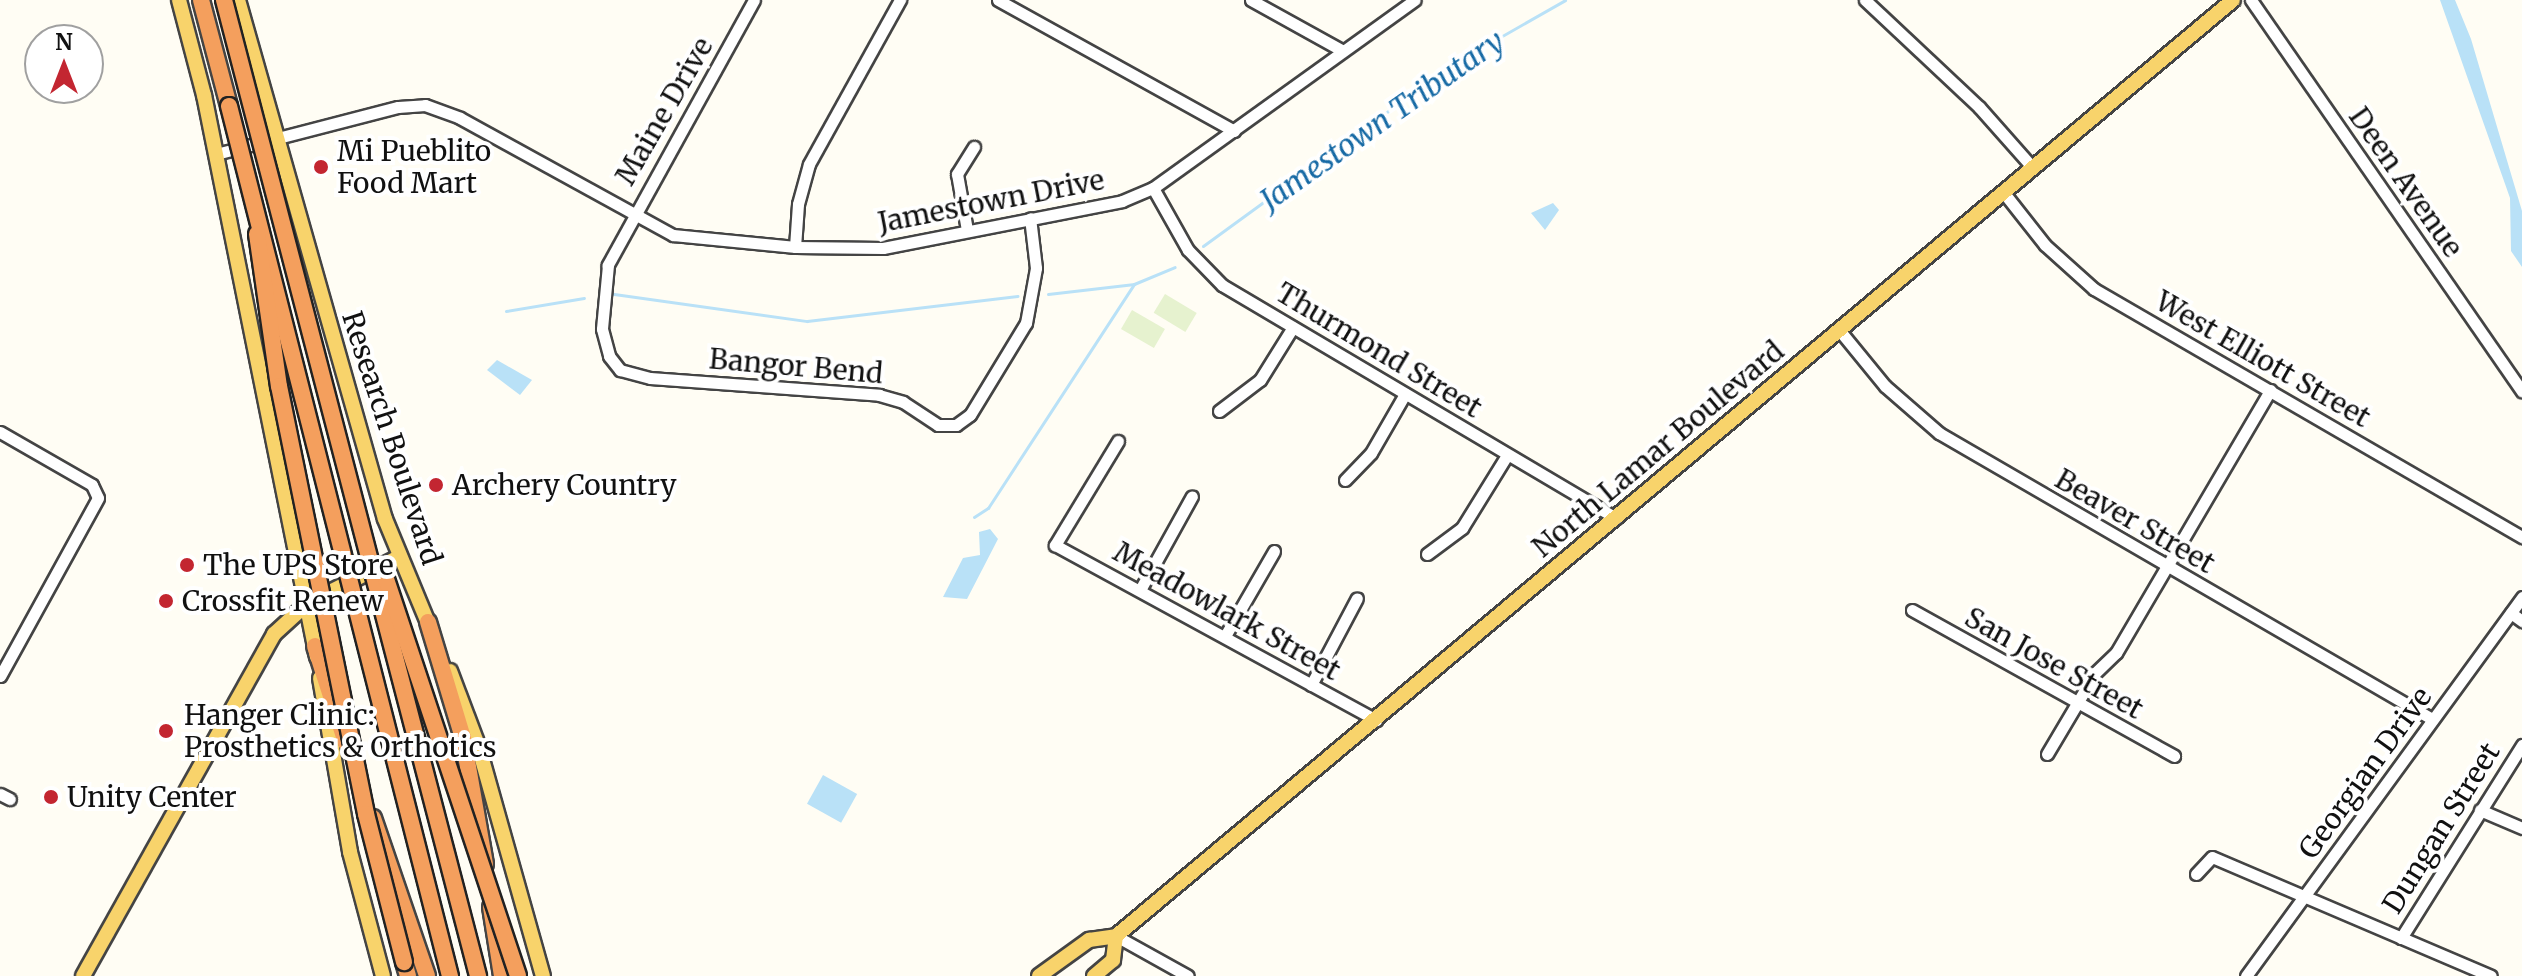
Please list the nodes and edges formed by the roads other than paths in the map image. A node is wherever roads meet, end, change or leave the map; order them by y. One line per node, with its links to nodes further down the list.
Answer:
1 (179, 0): 19 (main road)
2 (201, 0): 24 (highway, bridge)
3 (224, 0): 40 (highway, bridge)
4 (238, 0): 14 (main road, Research Boulevard)
5 (754, 0): 23 (street, Maine Drive)
6 (900, 0): 28 (street)
7 (998, 0): 15 (street)
8 (1251, 0): 13 (street)
9 (1415, 0): 13 (street, Jamestown Drive)
10 (1865, 0): 20 (street)
11 (2233, 0): 20 (main road, North Lamar Boulevard)
12 (2251, 0): 32 (street, Deen Avenue)
13 (1343, 51): 15 (street, Jamestown Drive)
14 (271, 122): 16 (main road, Research Boulevard); 17 (main road)
15 (1234, 131): 21 (street, Jamestown Drive)
16 (275, 139): 17 (street, Jamestown Drive); 23 (street, Jamestown Drive); 45 (main road, Research Boulevard)
17 (259, 143): 19 (street, Jamestown Drive)
18 (974, 147): 26 (street)
19 (216, 154): 50 (main road)
20 (2033, 168): 22 (main road, North Lamar Boulevard)
21 (1153, 188): 25 (street, Jamestown Drive); 29 (street, Thurmond Street)
22 (2004, 193): 30 (main road, North Lamar Boulevard); 31 (street, West Elliott Street)
23 (632, 215): 27 (street, Maine Drive); 28 (street, Jamestown Drive)
24 (258, 216): 71 (highway, bridge); 75 (highway, bridge)
25 (1030, 218): 26 (street, Jamestown Drive); 27 (street, Bangor Bend)
26 (967, 230): 28 (street, Jamestown Drive)
27 (616, 247)
28 (795, 247)
29 (1293, 327): 33 (street, Thurmond Street); 34 (street)
30 (1840, 331): 41 (main road, North Lamar Boulevard); 46 (street, Beaver Street)
31 (2270, 390): 42 (street, West Elliott Street); 46 (street)
32 (2522, 391)
33 (1405, 394): 37 (street, Thurmond Street); 38 (street)
34 (1219, 411)
35 (0, 432): 57 (street)
36 (1118, 441): 47 (street, Meadowlark Street)
37 (1507, 455): 41 (street, Thurmond Street); 44 (street)
38 (1345, 480)
39 (1192, 496): 47 (street)
40 (356, 504): 76 (highway, bridge); 78 (highway, bridge)
41 (1616, 518): 61 (main road, North Lamar Boulevard)
42 (2522, 537)
43 (1274, 551): 55 (street)
44 (1427, 554)
45 (399, 557): 50 (main road); 54 (main road, Research Boulevard)
46 (2167, 567): 59 (street); 60 (street, Beaver Street)
47 (1140, 590): 55 (street, Meadowlark Street)
48 (2522, 597): 52 (street, Georgian Drive)
49 (1357, 598): 58 (street)
50 (308, 603): 56 (main road); 72 (main road)
51 (1912, 610): 59 (street, San Jose Street)
52 (2511, 613): 53 (street); 60 (street, Georgian Drive)
53 (2522, 621)
54 (428, 622): 77 (highway); 79 (main road, Research Boulevard)
55 (1225, 636): 58 (street, Meadowlark Street)
56 (315, 646): 73 (main road); 74 (highway)
57 (0, 676)
58 (1311, 685): 61 (street, Meadowlark Street)
59 (2074, 703): 63 (street); 64 (street, San Jose Street)
60 (2432, 719): 68 (street, Georgian Drive)
61 (1376, 720): 69 (main road, North Lamar Boulevard)
62 (2522, 745): 65 (street, Dungan Street)
63 (2047, 754)
64 (2174, 756)
65 (2480, 810): 66 (street); 70 (street, Dungan Street)
66 (2522, 828)
67 (2196, 874): 68 (street)
68 (2305, 896): 70 (street); 83 (street, Georgian Drive)
69 (1116, 936): 80 (main road, North Lamar Boulevard); 81 (main road, North Lamar Boulevard); 82 (street)
70 (2401, 938): 84 (street)
71 (406, 969)
72 (83, 976)
73 (383, 976)
74 (427, 976)
75 (450, 976)
76 (478, 976)
77 (502, 976)
78 (518, 976)
79 (543, 976)
80 (1039, 976)
81 (1094, 976)
82 (1188, 976)
83 (2246, 976)
84 (2491, 976)

